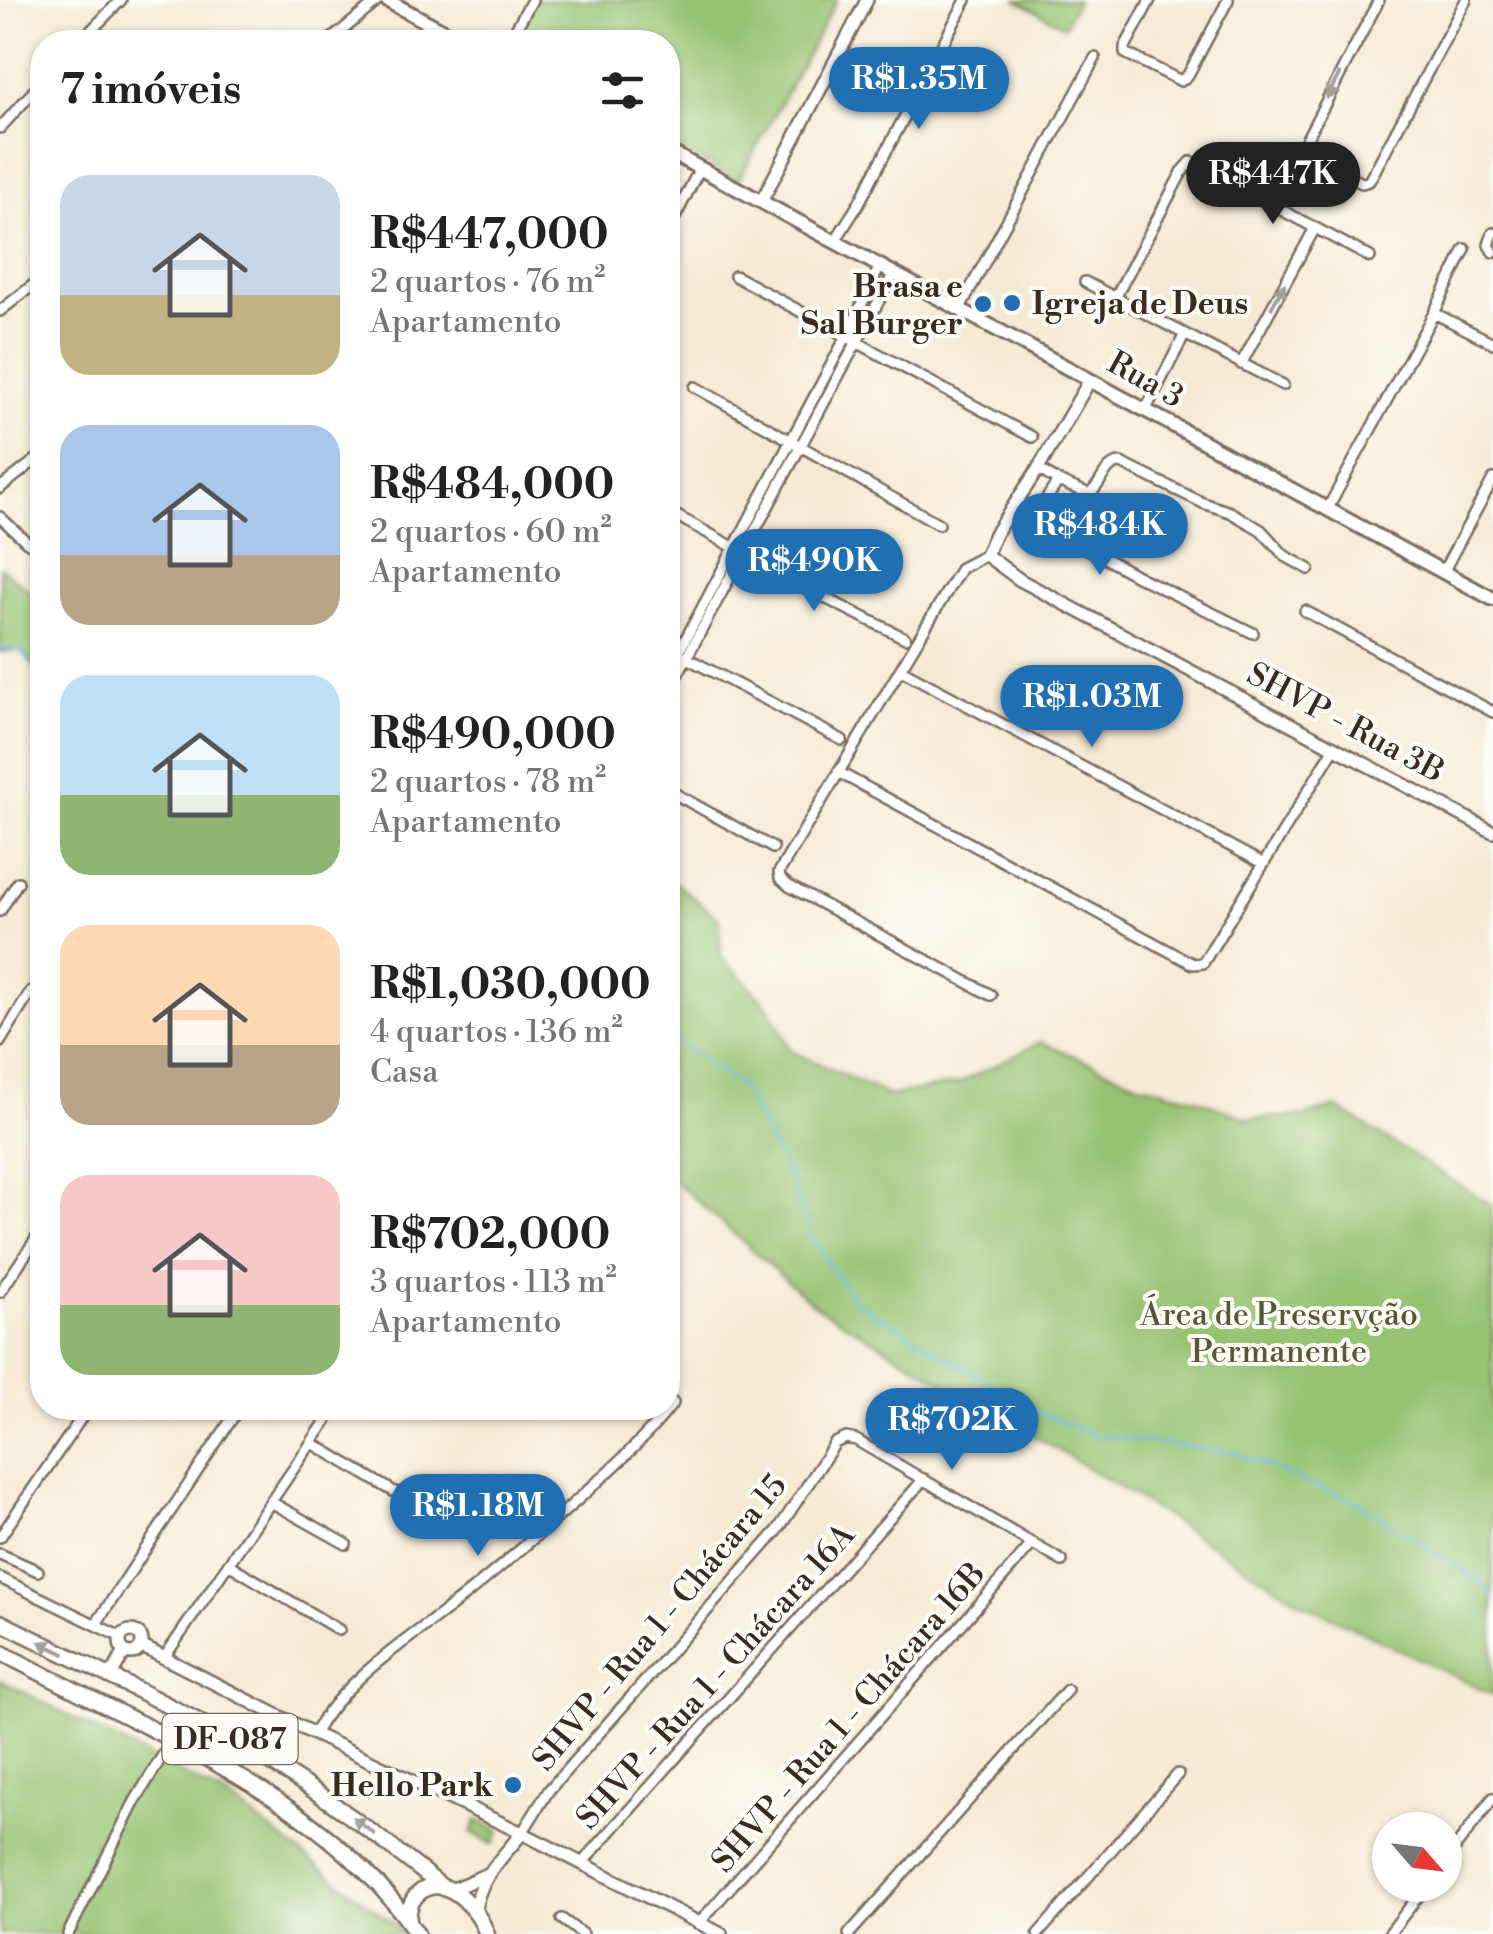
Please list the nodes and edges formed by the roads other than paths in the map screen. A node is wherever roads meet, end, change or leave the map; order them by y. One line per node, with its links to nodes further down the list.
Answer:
1 (121, 0): 10 (street)
2 (383, 0): 11 (street); 12 (main road)
3 (532, 0): 13 (street)
4 (867, 0): 19 (street)
5 (966, 0): 23 (street)
6 (1150, 0): 7 (street)
7 (1228, 0)
8 (1379, 0): 9 (street, one-way to 9)
9 (1466, 0)
10 (91, 30)
11 (344, 30)
12 (441, 30)
13 (515, 30)
14 (1095, 58): 34 (street)
15 (30, 95): 16 (street)
16 (0, 128)
17 (680, 157): 18 (main road, Rua 3)
18 (700, 168): 19 (main road, Rua 3); 20 (street)
19 (761, 202): 23 (main road, Rua 3)
20 (680, 208)
21 (1315, 228): 26 (street); 32 (street); 41 (street, one-way to 21)
22 (1493, 233): 25 (street)
23 (835, 242): 27 (main road, Rua 3)
24 (1465, 250): 36 (street)
25 (1493, 252)
26 (1370, 256)
27 (880, 266): 28 (main road, Rua 3); 33 (street)
28 (894, 273): 34 (main road, Rua 3); 37 (street)
29 (735, 276): 39 (street)
30 (1085, 282): 32 (street)
31 (30, 288): 35 (street)
32 (1116, 298): 38 (street)
33 (860, 308): 37 (street); 39 (street)
34 (960, 308): 42 (main road, Rua 3)
35 (0, 312)
36 (1434, 312): 40 (street); 54 (street)
37 (871, 314): 39 (street)
38 (1185, 334): 41 (street); 45 (street)
39 (851, 340): 46 (street); 47 (street)
40 (1493, 343)
41 (1241, 364): 43 (street)
42 (1090, 380): 45 (main road, Rua 3); 49 (street)
43 (1283, 385)
44 (695, 387): 47 (street)
45 (1145, 410): 54 (main road, Rua 3)
46 (1032, 437)
47 (794, 444): 58 (street); 60 (street)
48 (30, 464): 52 (street)
49 (1038, 469): 51 (street); 53 (street)
50 (1493, 479): 63 (street)
51 (1058, 481): 57 (street); 62 (street)
52 (0, 488)
53 (1012, 507): 57 (street); 61 (street)
54 (1328, 508): 63 (main road, Rua 3)
55 (0, 517): 59 (street)
56 (680, 518): 60 (street)
57 (1034, 519): 66 (street)
58 (940, 524)
59 (30, 544)
60 (738, 550): 67 (street); 68 (street)
61 (986, 555): 71 (street); 74 (street, SHVP - Rua 3B)
62 (1309, 569)
63 (1442, 572): 64 (main road, Rua 3)
64 (1493, 598)
65 (1304, 611): 72 (street)
66 (1254, 634)
67 (905, 638)
68 (682, 656): 69 (street); 70 (street); 73 (street)
69 (680, 658)
70 (680, 661)
71 (901, 670): 75 (street); 79 (street)
72 (1493, 712)
73 (842, 740)
74 (1335, 746): 77 (street, SHVP - Rua 3B); 79 (street)
75 (838, 772): 79 (street); 83 (street)
76 (680, 797): 78 (street)
77 (1493, 832)
78 (773, 848)
79 (1264, 864)
80 (18, 882): 81 (street)
81 (0, 912)
82 (30, 993): 84 (street)
83 (990, 995)
84 (0, 1042)
85 (30, 1248): 86 (street)
86 (0, 1292)
87 (80, 1420): 95 (street)
88 (230, 1420): 104 (street)
89 (328, 1420): 91 (street)
90 (660, 1420): 113 (street)
91 (312, 1442): 93 (street); 94 (street)
92 (924, 1479): 96 (street); 117 (street, SHVP - Rua 1 - Chácara 15); 119 (street, SHVP - Rua 1 - Chácara 16A)
93 (271, 1502): 97 (street); 100 (street)
94 (415, 1504)
95 (0, 1537)
96 (1033, 1543): 99 (street); 125 (street, SHVP - Rua 1 - Chácara 16B)
97 (346, 1544)
98 (0, 1554): 101 (street)
99 (1062, 1562)
100 (228, 1564): 105 (street); 110 (street)
101 (38, 1571)
102 (0, 1578): 104 (street)
103 (0, 1622): 111 (main road, DF-087, one-way to 103)
104 (96, 1624): 106 (street)
105 (339, 1630)
106 (121, 1638): 107 (street); 108 (street)
107 (141, 1646): 108 (street); 110 (street)
108 (126, 1651): 111 (street)
109 (0, 1652): 114 (main road, DF-087)
110 (164, 1658): 113 (street)
111 (111, 1676): 121 (main road, DF-087, one-way to 111)
112 (1067, 1690): 131 (street)
113 (314, 1734): 117 (street)
114 (172, 1740): 126 (main road, DF-087); 127 (street)
115 (1178, 1774): 132 (street)
116 (1493, 1798): 118 (street)
117 (522, 1833): 119 (street); 120 (street)
118 (1462, 1839)
119 (583, 1862): 125 (street)
120 (490, 1872): 121 (street); 123 (street)
121 (446, 1888): 123 (main road, DF-087); 126 (main road, DF-087)
122 (1413, 1902): 133 (street)
123 (475, 1913): 128 (main road, DF-087)
124 (562, 1919): 129 (street)
125 (700, 1923): 130 (street)
126 (413, 1928)
127 (68, 1934)
128 (487, 1934)
129 (582, 1934)
130 (722, 1934)
131 (849, 1934)
132 (1038, 1934)
133 (1389, 1934)

